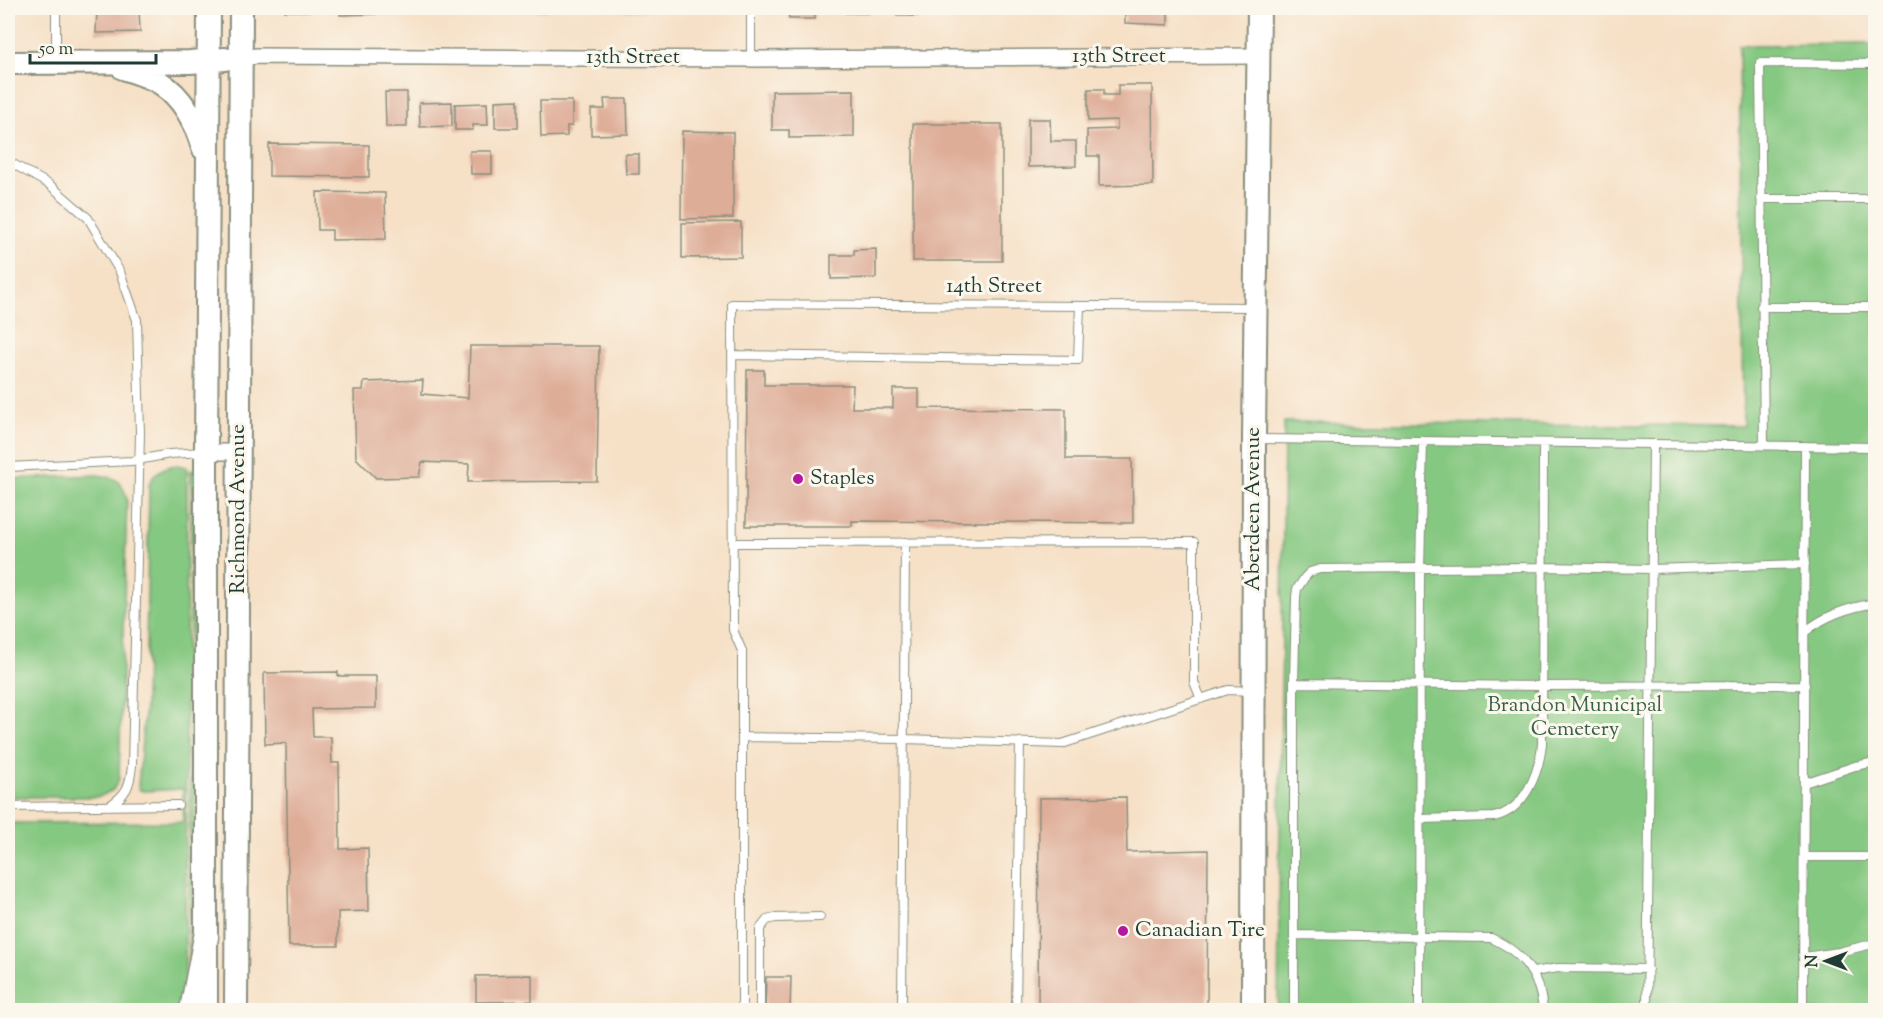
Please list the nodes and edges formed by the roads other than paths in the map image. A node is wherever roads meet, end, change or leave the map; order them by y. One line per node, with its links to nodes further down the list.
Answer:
1 (56, 8): 11 (lane)
2 (209, 8): 9 (main road, Richmond Avenue)
3 (240, 8): 7 (main road, Richmond Avenue)
4 (751, 8): 8 (lane)
5 (1259, 8): 6 (main road, Aberdeen Avenue)
6 (1259, 56): 8 (street, 13th Street); 19 (main road, Aberdeen Avenue)
7 (240, 58): 8 (street, 13th Street); 9 (main road, 13th Street); 31 (main road, Richmond Avenue)
8 (751, 59)
9 (209, 61): 12 (main road, 13th Street); 15 (main road, Richmond Avenue)
10 (8, 63): 11 (main road, 13th Street)
11 (56, 63): 12 (main road, 13th Street)
12 (111, 63): 15 (main road)
13 (1875, 64): 16 (lane)
14 (8, 161): 32 (lane)
15 (209, 169): 30 (main road, Richmond Avenue)
16 (1761, 199): 17 (lane); 20 (lane)
17 (1875, 199)
18 (1080, 306): 19 (lane, 14th Street); 22 (lane, 14th Street); 22 (lane)
19 (1255, 307): 23 (main road, Aberdeen Avenue)
20 (1761, 307): 21 (lane); 27 (lane)
21 (1875, 307)
22 (733, 355): 35 (lane)
23 (1254, 438): 24 (lane); 47 (main road, Aberdeen Avenue)
24 (1423, 441): 25 (lane); 38 (lane)
25 (1543, 443): 26 (lane); 37 (lane)
26 (1653, 444): 27 (lane); 39 (lane)
27 (1764, 445): 28 (lane)
28 (1805, 446): 29 (lane); 36 (lane)
29 (1875, 447)
30 (206, 452): 31 (street); 32 (lane); 63 (main road, Richmond Avenue)
31 (239, 452): 70 (main road, Richmond Avenue)
32 (140, 460): 33 (lane); 55 (lane)
33 (8, 468)
34 (905, 542): 35 (lane); 48 (lane); 50 (lane)
35 (733, 543): 49 (lane)
36 (1805, 564): 39 (lane); 41 (lane)
37 (1543, 567): 38 (lane); 39 (lane); 45 (lane)
38 (1420, 569): 42 (lane); 43 (lane)
39 (1652, 569): 46 (lane)
40 (1875, 603): 41 (lane)
41 (1805, 632): 44 (lane)
42 (1294, 683): 43 (lane); 61 (lane)
43 (1420, 685): 45 (lane); 57 (lane)
44 (1805, 685): 46 (lane); 53 (lane)
45 (1543, 686): 46 (lane); 57 (lane)
46 (1650, 686): 66 (lane)
47 (1254, 691): 48 (lane); 75 (main road, Aberdeen Avenue)
48 (1201, 699): 51 (lane)
49 (743, 737): 50 (lane); 71 (lane)
50 (904, 739): 51 (lane); 73 (lane)
51 (1020, 742): 74 (lane)
52 (1875, 762): 53 (lane)
53 (1804, 783): 58 (lane)
54 (178, 805): 55 (lane)
55 (109, 806): 56 (lane)
56 (8, 807)
57 (1419, 819): 62 (lane)
58 (1805, 857): 59 (lane); 65 (lane)
59 (1875, 858)
60 (820, 917): 72 (lane)
61 (1294, 935): 62 (lane); 76 (lane)
62 (1419, 936): 67 (lane); 77 (lane)
63 (206, 937): 68 (main road); 69 (main road, Richmond Avenue)
64 (1875, 943): 65 (lane)
65 (1804, 957): 80 (lane)
66 (1648, 969): 67 (lane); 79 (lane)
67 (1533, 972): 78 (lane)
68 (192, 1011)
69 (206, 1011)
70 (236, 1011)
71 (742, 1011)
72 (760, 1011)
73 (903, 1011)
74 (1016, 1011)
75 (1253, 1011)
76 (1294, 1011)
77 (1419, 1011)
78 (1543, 1011)
79 (1647, 1011)
80 (1803, 1011)

